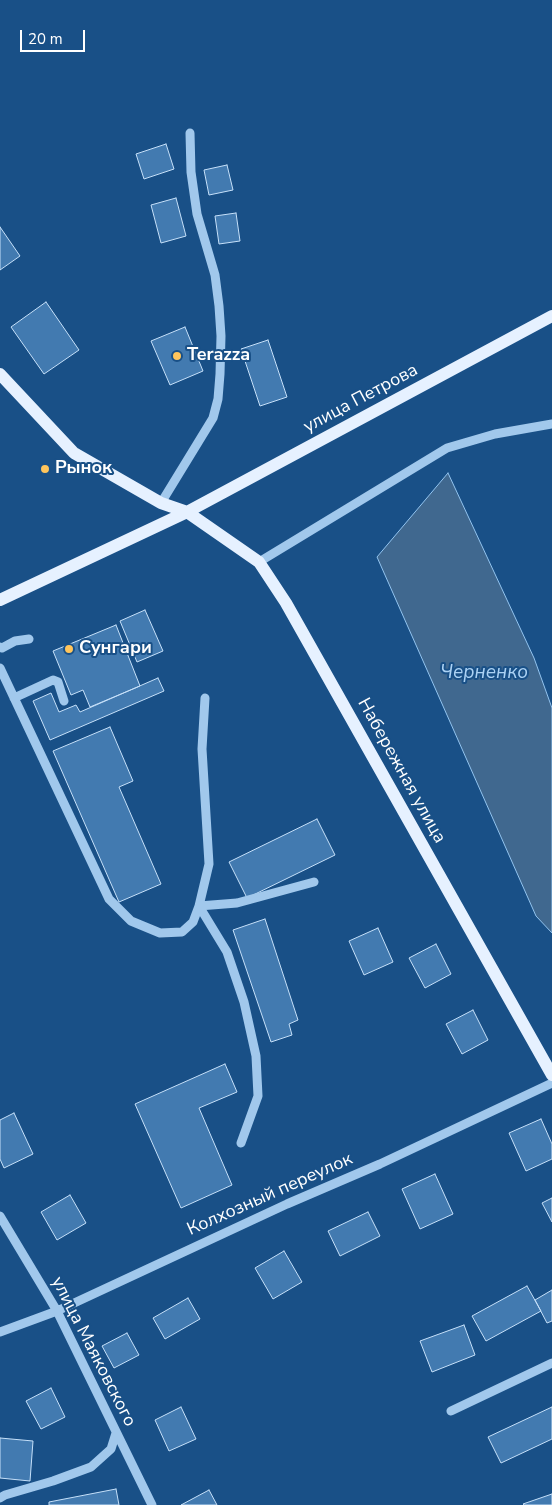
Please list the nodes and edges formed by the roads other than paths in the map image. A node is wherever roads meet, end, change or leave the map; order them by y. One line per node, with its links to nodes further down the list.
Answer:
1 (190, 133): 5 (street)
2 (552, 316): 6 (main road, улица Петрова)
3 (0, 374): 5 (main road)
4 (552, 424): 7 (street)
5 (161, 503): 6 (main road)
6 (187, 512): 7 (main road, Набережная улица); 8 (main road, улица Петрова)
7 (259, 562): 17 (main road, Набережная улица)
8 (0, 600)
9 (29, 639): 10 (street)
10 (0, 647)
11 (0, 668): 12 (street)
12 (14, 698): 14 (street); 16 (street)
13 (205, 698): 16 (street)
14 (64, 700)
15 (314, 882): 16 (street)
16 (200, 906): 19 (street)
17 (552, 1074)
18 (552, 1083): 21 (street, Колхозный переулок)
19 (241, 1143)
20 (0, 1216): 21 (street, улица Маяковского)
21 (57, 1311): 22 (street, Колхозный переулок); 25 (street, улица Маяковского)
22 (0, 1332)
23 (552, 1363): 24 (street)
24 (451, 1412)
25 (116, 1433): 26 (street); 27 (street, улица Маяковского)
26 (0, 1498)
27 (152, 1505)

